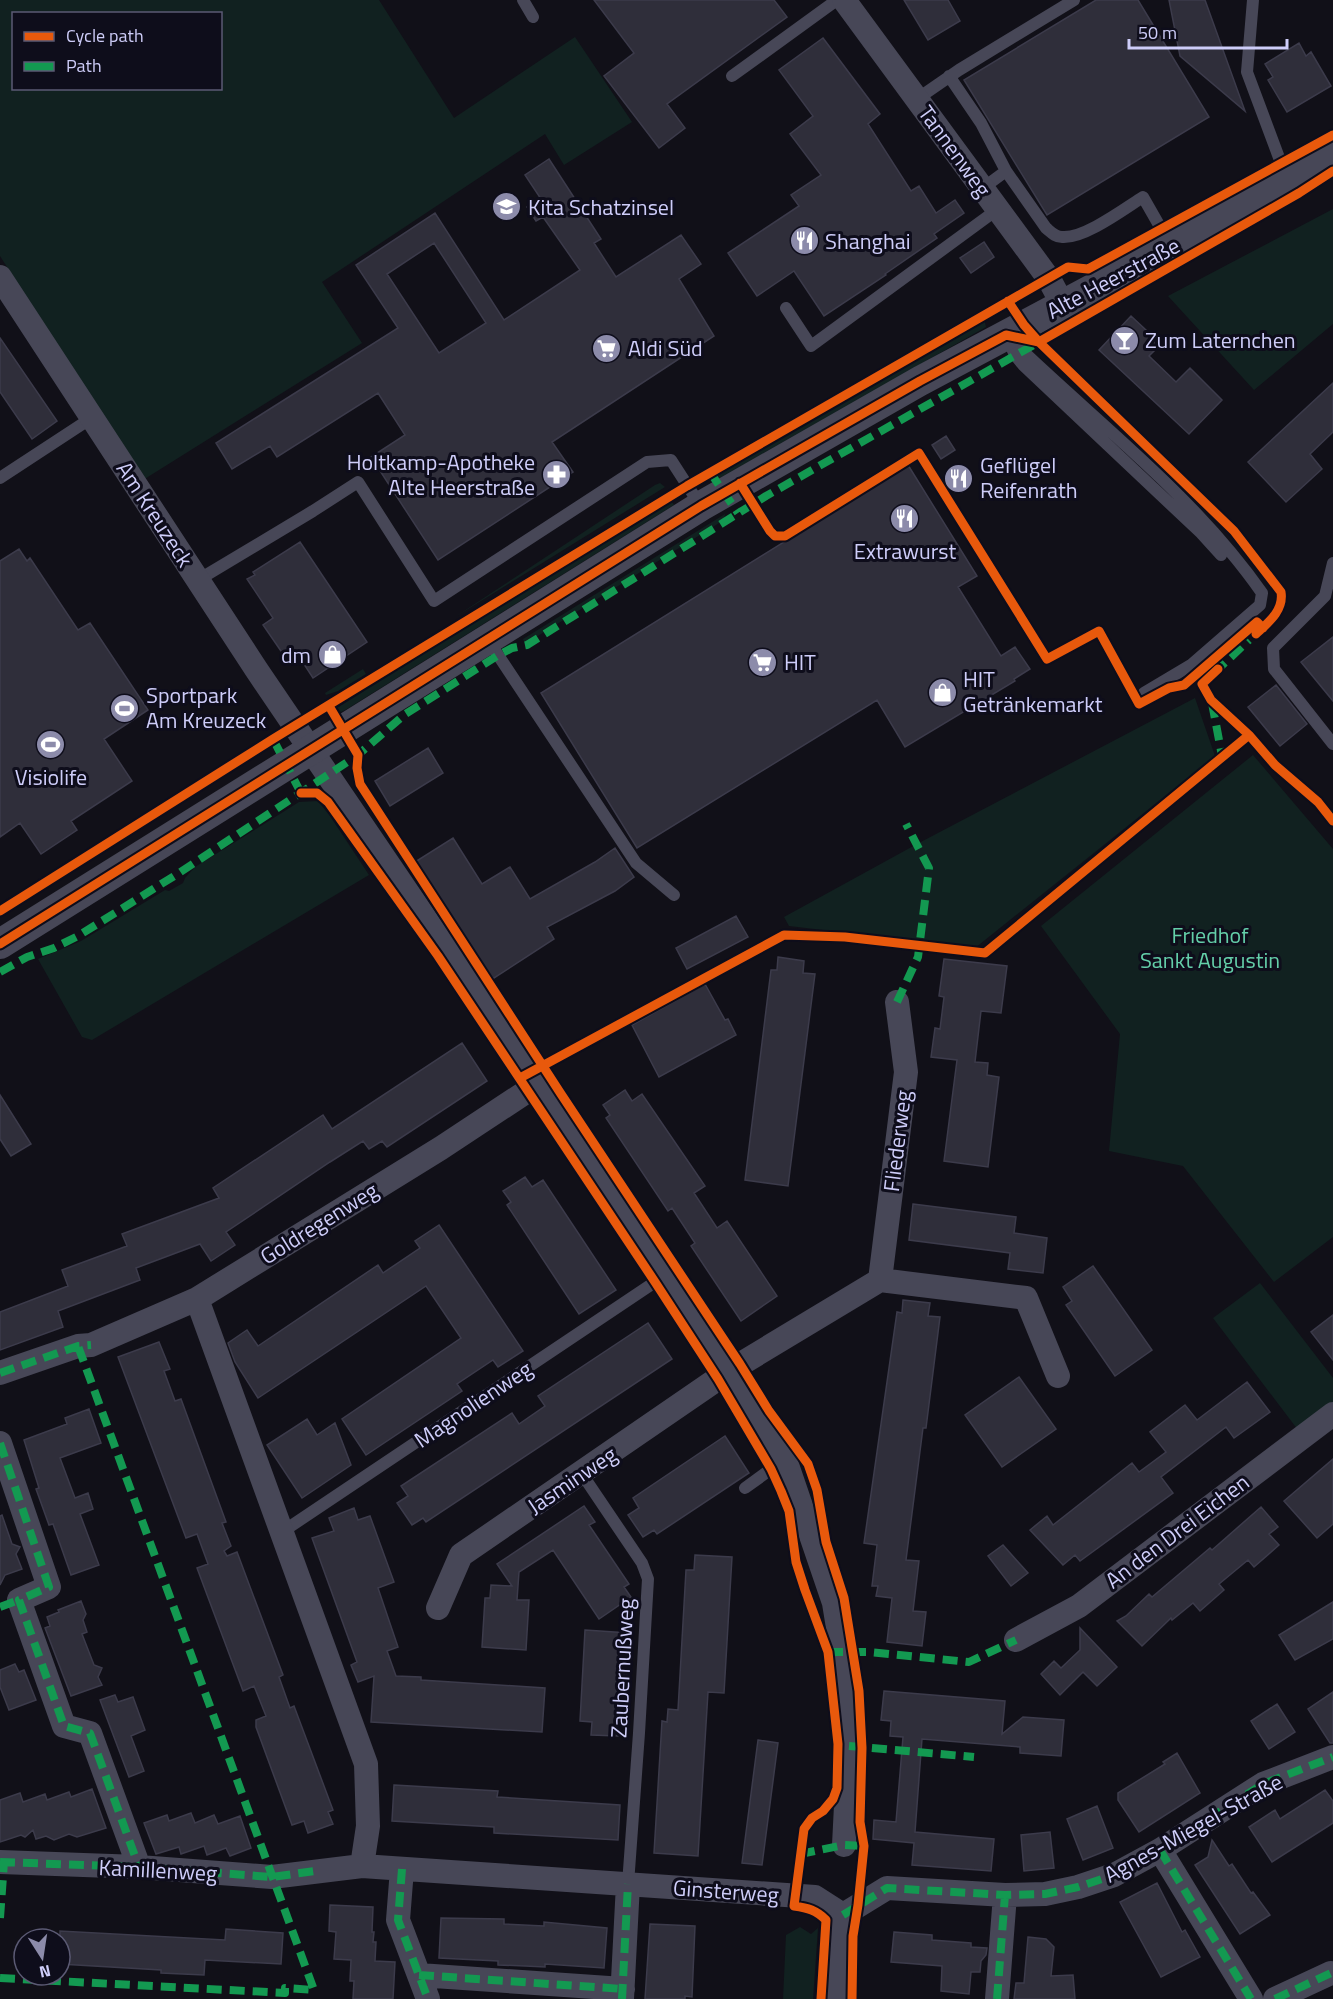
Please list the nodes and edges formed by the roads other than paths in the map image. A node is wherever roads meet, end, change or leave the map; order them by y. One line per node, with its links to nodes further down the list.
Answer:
1 (523, 0): 6 (lane)
2 (837, 0): 7 (lane)
3 (844, 0): 9 (street, Tannenweg)
4 (1074, 0): 8 (lane)
5 (1253, 0): 12 (lane)
6 (533, 17)
7 (732, 76)
8 (949, 76): 9 (lane); 11 (lane)
9 (917, 99): 13 (street, Tannenweg)
10 (1333, 152): 12 (street, Alte Heerstraße)
11 (1006, 171): 13 (lane); 15 (lane)
12 (1287, 180): 15 (street, Alte Heerstraße)
13 (983, 188): 14 (street, Tannenweg)
14 (998, 210): 17 (street, Tannenweg); 18 (lane)
15 (1171, 247): 17 (street, Alte Heerstraße)
16 (0, 277): 20 (street, Am Kreuzeck)
17 (1063, 305): 19 (street, Alte Heerstraße)
18 (786, 308)
19 (1006, 335): 22 (street, Alte Heerstraße); 23 (lane); 27 (lane)
20 (93, 417): 21 (lane); 25 (street, Am Kreuzeck)
21 (0, 478)
22 (701, 506): 25 (lane); 26 (street, Alte Heerstraße)
23 (1221, 555)
24 (1333, 563): 28 (lane)
25 (198, 580): 29 (street, Am Kreuzeck)
26 (487, 639): 29 (street, Alte Heerstraße); 30 (lane)
27 (1144, 693)
28 (1333, 744)
29 (312, 749): 31 (street, Alte Heerstraße); 33 (street, Am Kreuzeck)
30 (674, 895)
31 (0, 944)
32 (897, 1002): 35 (street, Fliederweg)
33 (538, 1084): 34 (street, Am Kreuzeck); 36 (street, Goldregenweg)
34 (664, 1276): 37 (street, Am Kreuzeck); 45 (lane, Magnolienweg)
35 (880, 1280): 37 (street); 39 (street)
36 (197, 1299): 38 (street, Goldregenweg); 45 (street)
37 (729, 1371): 42 (street, Am Kreuzeck); 43 (street, Jasminweg)
38 (0, 1373)
39 (1058, 1376)
40 (1333, 1414): 48 (street, An den Drei Eichen)
41 (0, 1443): 46 (street)
42 (785, 1459): 44 (lane); 50 (street, Am Kreuzeck)
43 (582, 1474): 47 (street, Jasminweg); 57 (lane, Zaubernußweg)
44 (745, 1488)
45 (282, 1532): 53 (street)
46 (9, 1604): 54 (street)
47 (438, 1608)
48 (1016, 1640)
49 (1333, 1757): 51 (street, Agnes-Miegel-Straße)
50 (844, 1845)
51 (1160, 1850): 58 (street, Agnes-Miegel-Straße); 66 (street)
52 (0, 1862): 54 (street, Kamillenweg)
53 (362, 1866): 55 (street, Ginsterweg); 56 (street, Ginsterweg)
54 (139, 1867): 56 (street, Kamillenweg)
55 (402, 1869): 57 (street, Ginsterweg); 61 (street)
56 (315, 1871)
57 (628, 1884): 59 (street, Ginsterweg); 62 (street)
58 (1005, 1895): 59 (street, Agnes-Miegel-Straße); 65 (street)
59 (843, 1915): 64 (street)
60 (1331, 1973): 67 (street)
61 (419, 1975): 62 (street); 63 (street)
62 (623, 1994)
63 (428, 1999)
64 (836, 1999)
65 (997, 1999)
66 (1251, 1999)
67 (1275, 1999)

